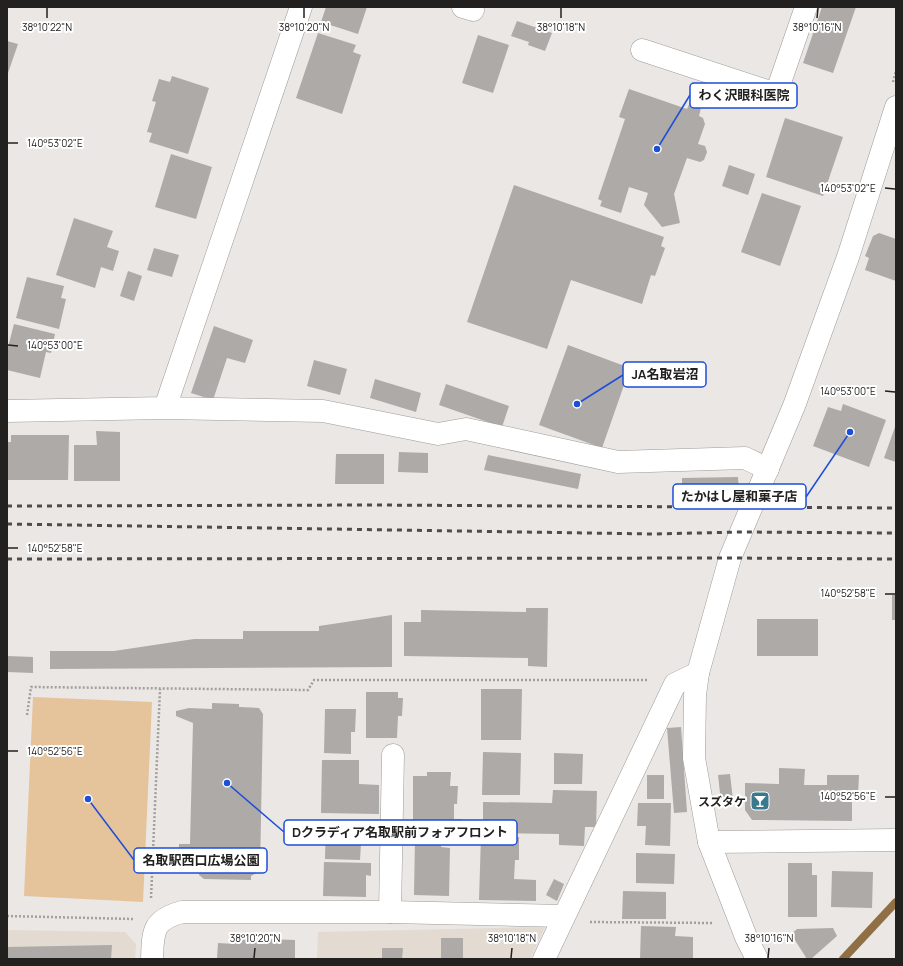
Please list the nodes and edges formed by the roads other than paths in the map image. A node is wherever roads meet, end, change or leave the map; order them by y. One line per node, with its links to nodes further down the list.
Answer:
1 (301, 7): 5 (street)
2 (806, 7): 3 (street)
3 (642, 50)
4 (896, 107): 7 (street)
5 (165, 408): 6 (street); 7 (street)
6 (7, 411)
7 (768, 469): 8 (street)
8 (698, 673): 11 (street); 13 (street)
9 (393, 755): 12 (street)
10 (896, 840): 11 (street)
11 (710, 842): 16 (street)
12 (390, 912): 13 (street); 14 (street)
13 (563, 919): 15 (street)
14 (152, 959)
15 (544, 959)
16 (757, 959)

